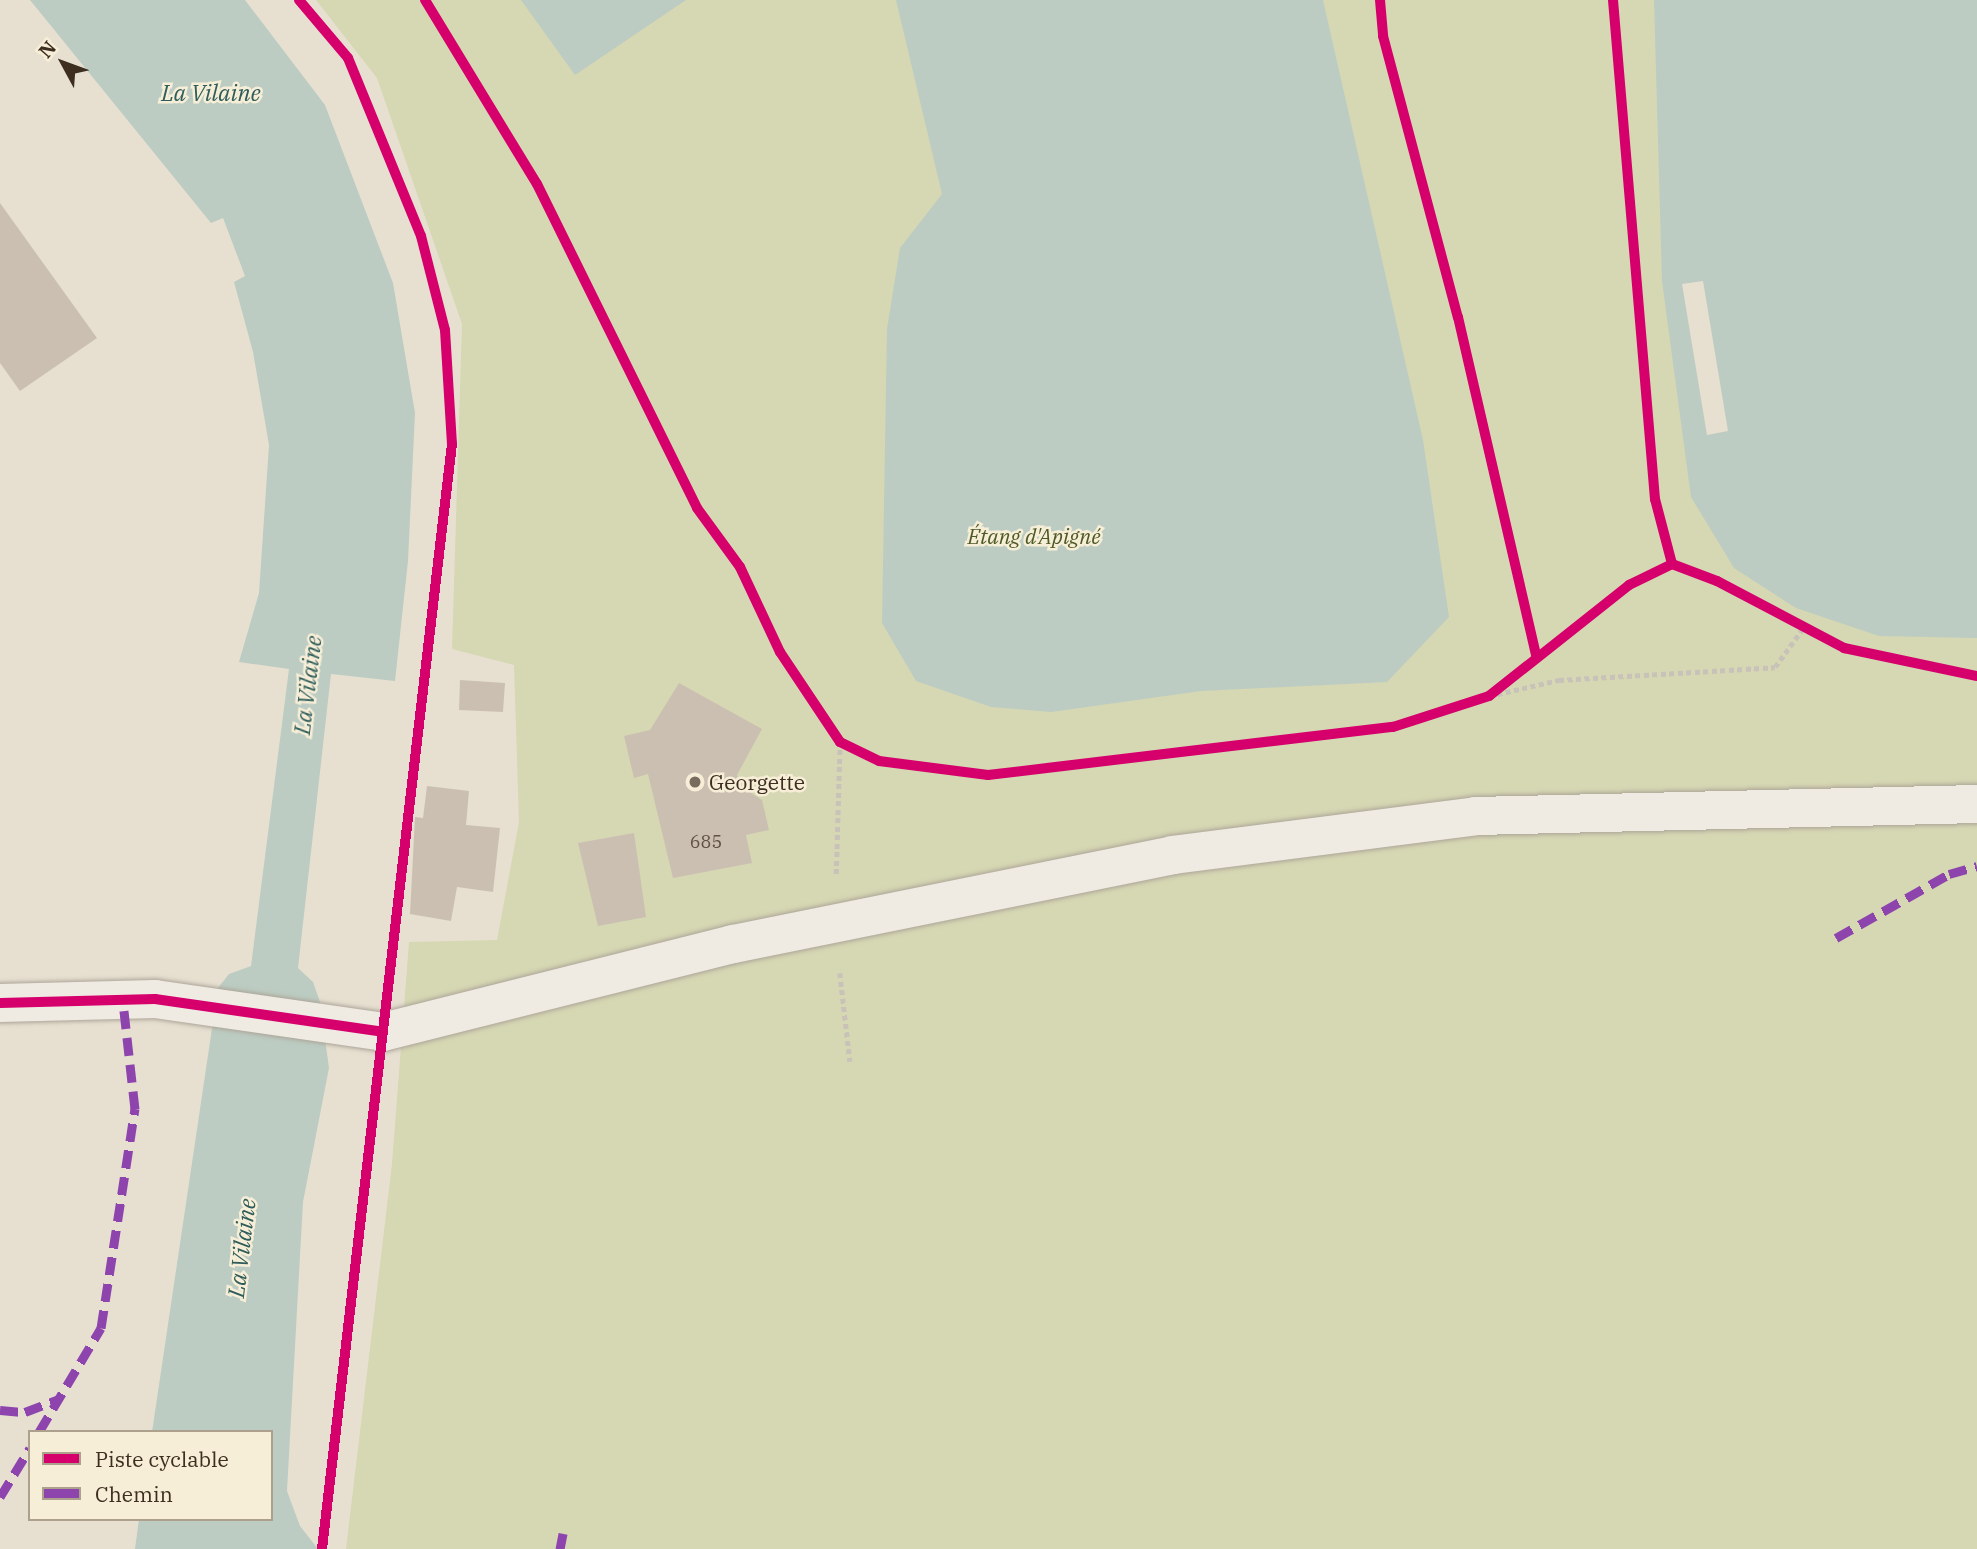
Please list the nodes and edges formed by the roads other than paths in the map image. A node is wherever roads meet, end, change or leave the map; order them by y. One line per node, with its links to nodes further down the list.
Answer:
1 (1977, 804): 2 (street)
2 (0, 1003)

